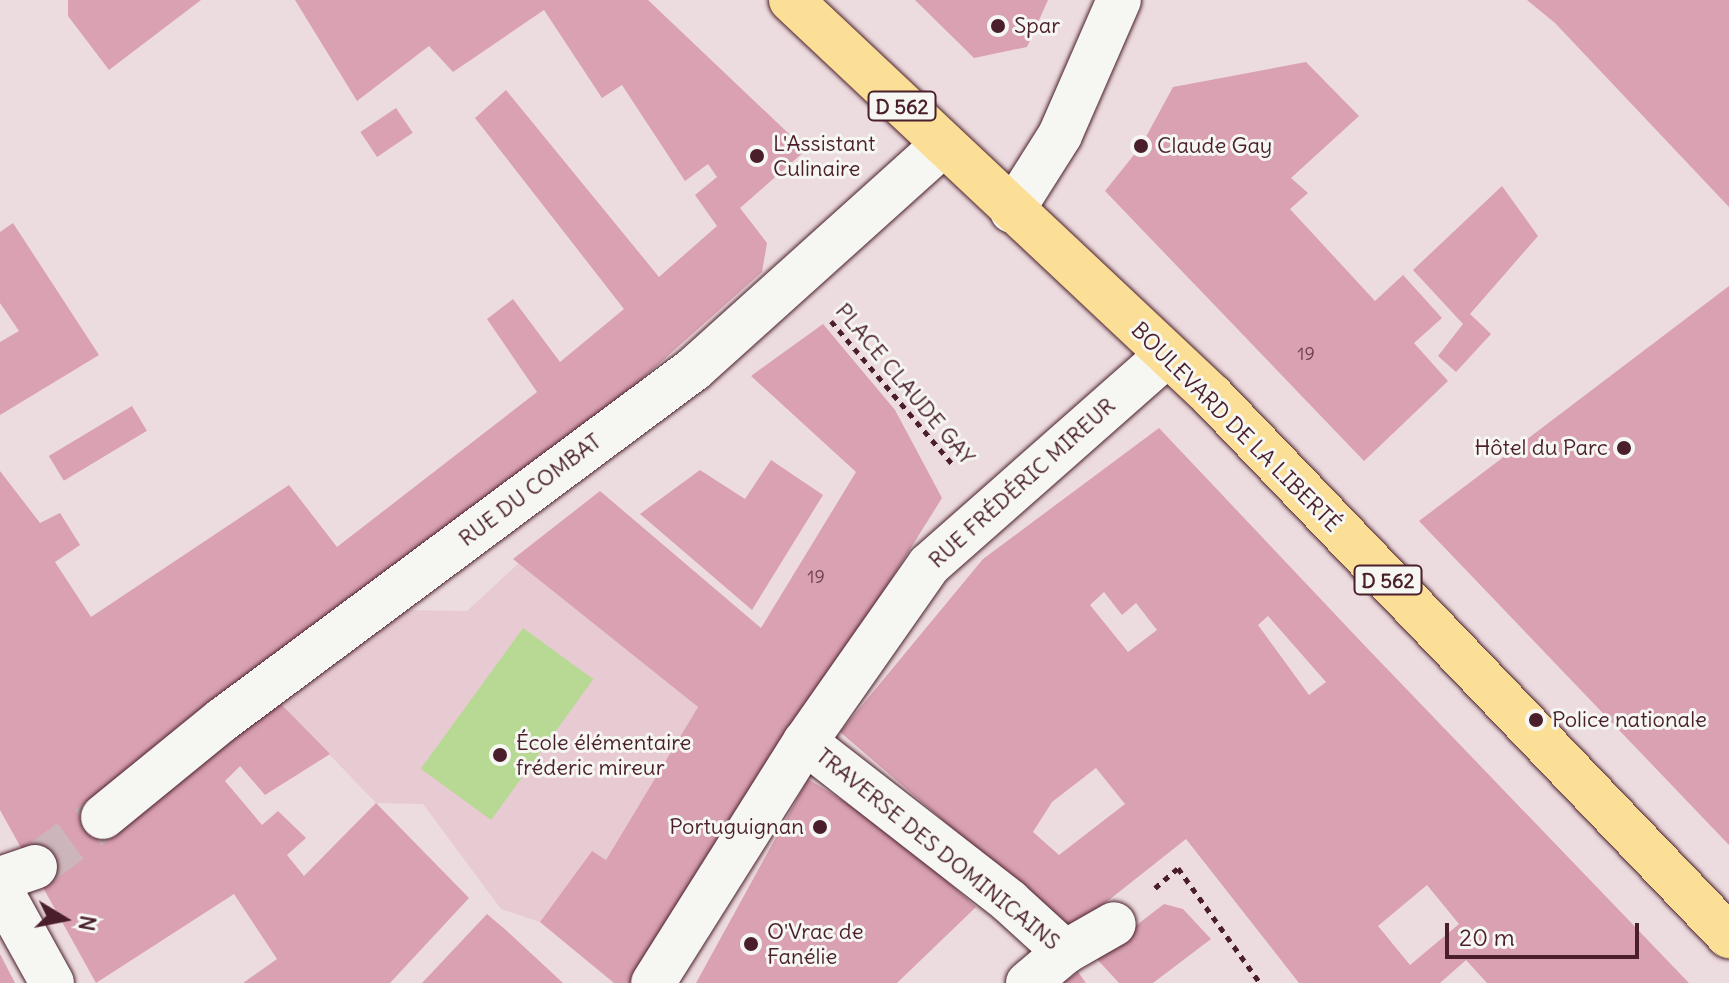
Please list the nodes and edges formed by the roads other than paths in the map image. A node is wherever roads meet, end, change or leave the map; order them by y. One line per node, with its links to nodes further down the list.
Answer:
1 (791, 0): 3 (main road, D 562)
2 (1119, 0): 4 (street)
3 (943, 145): 4 (main road, D 562); 7 (street, RUE DU COMBAT)
4 (1025, 223): 5 (main road, BOULEVARD DE LA LIBERTÉ / D 562)
5 (1167, 355): 6 (street, RUE FRÉDÉRIC MIREUR); 10 (main road, BOULEVARD DE LA LIBERTÉ / D 562)
6 (805, 742): 11 (street, TRAVERSE DES DOMINICAINS); 13 (street, RUE FRÉDÉRIC MIREUR)
7 (103, 817)
8 (12, 878): 12 (street)
9 (1114, 924): 11 (street, TRAVERSE DES DOMINICAINS)
10 (1729, 936)
11 (1065, 952): 14 (street)
12 (52, 983)
13 (653, 983)
14 (1028, 983)

